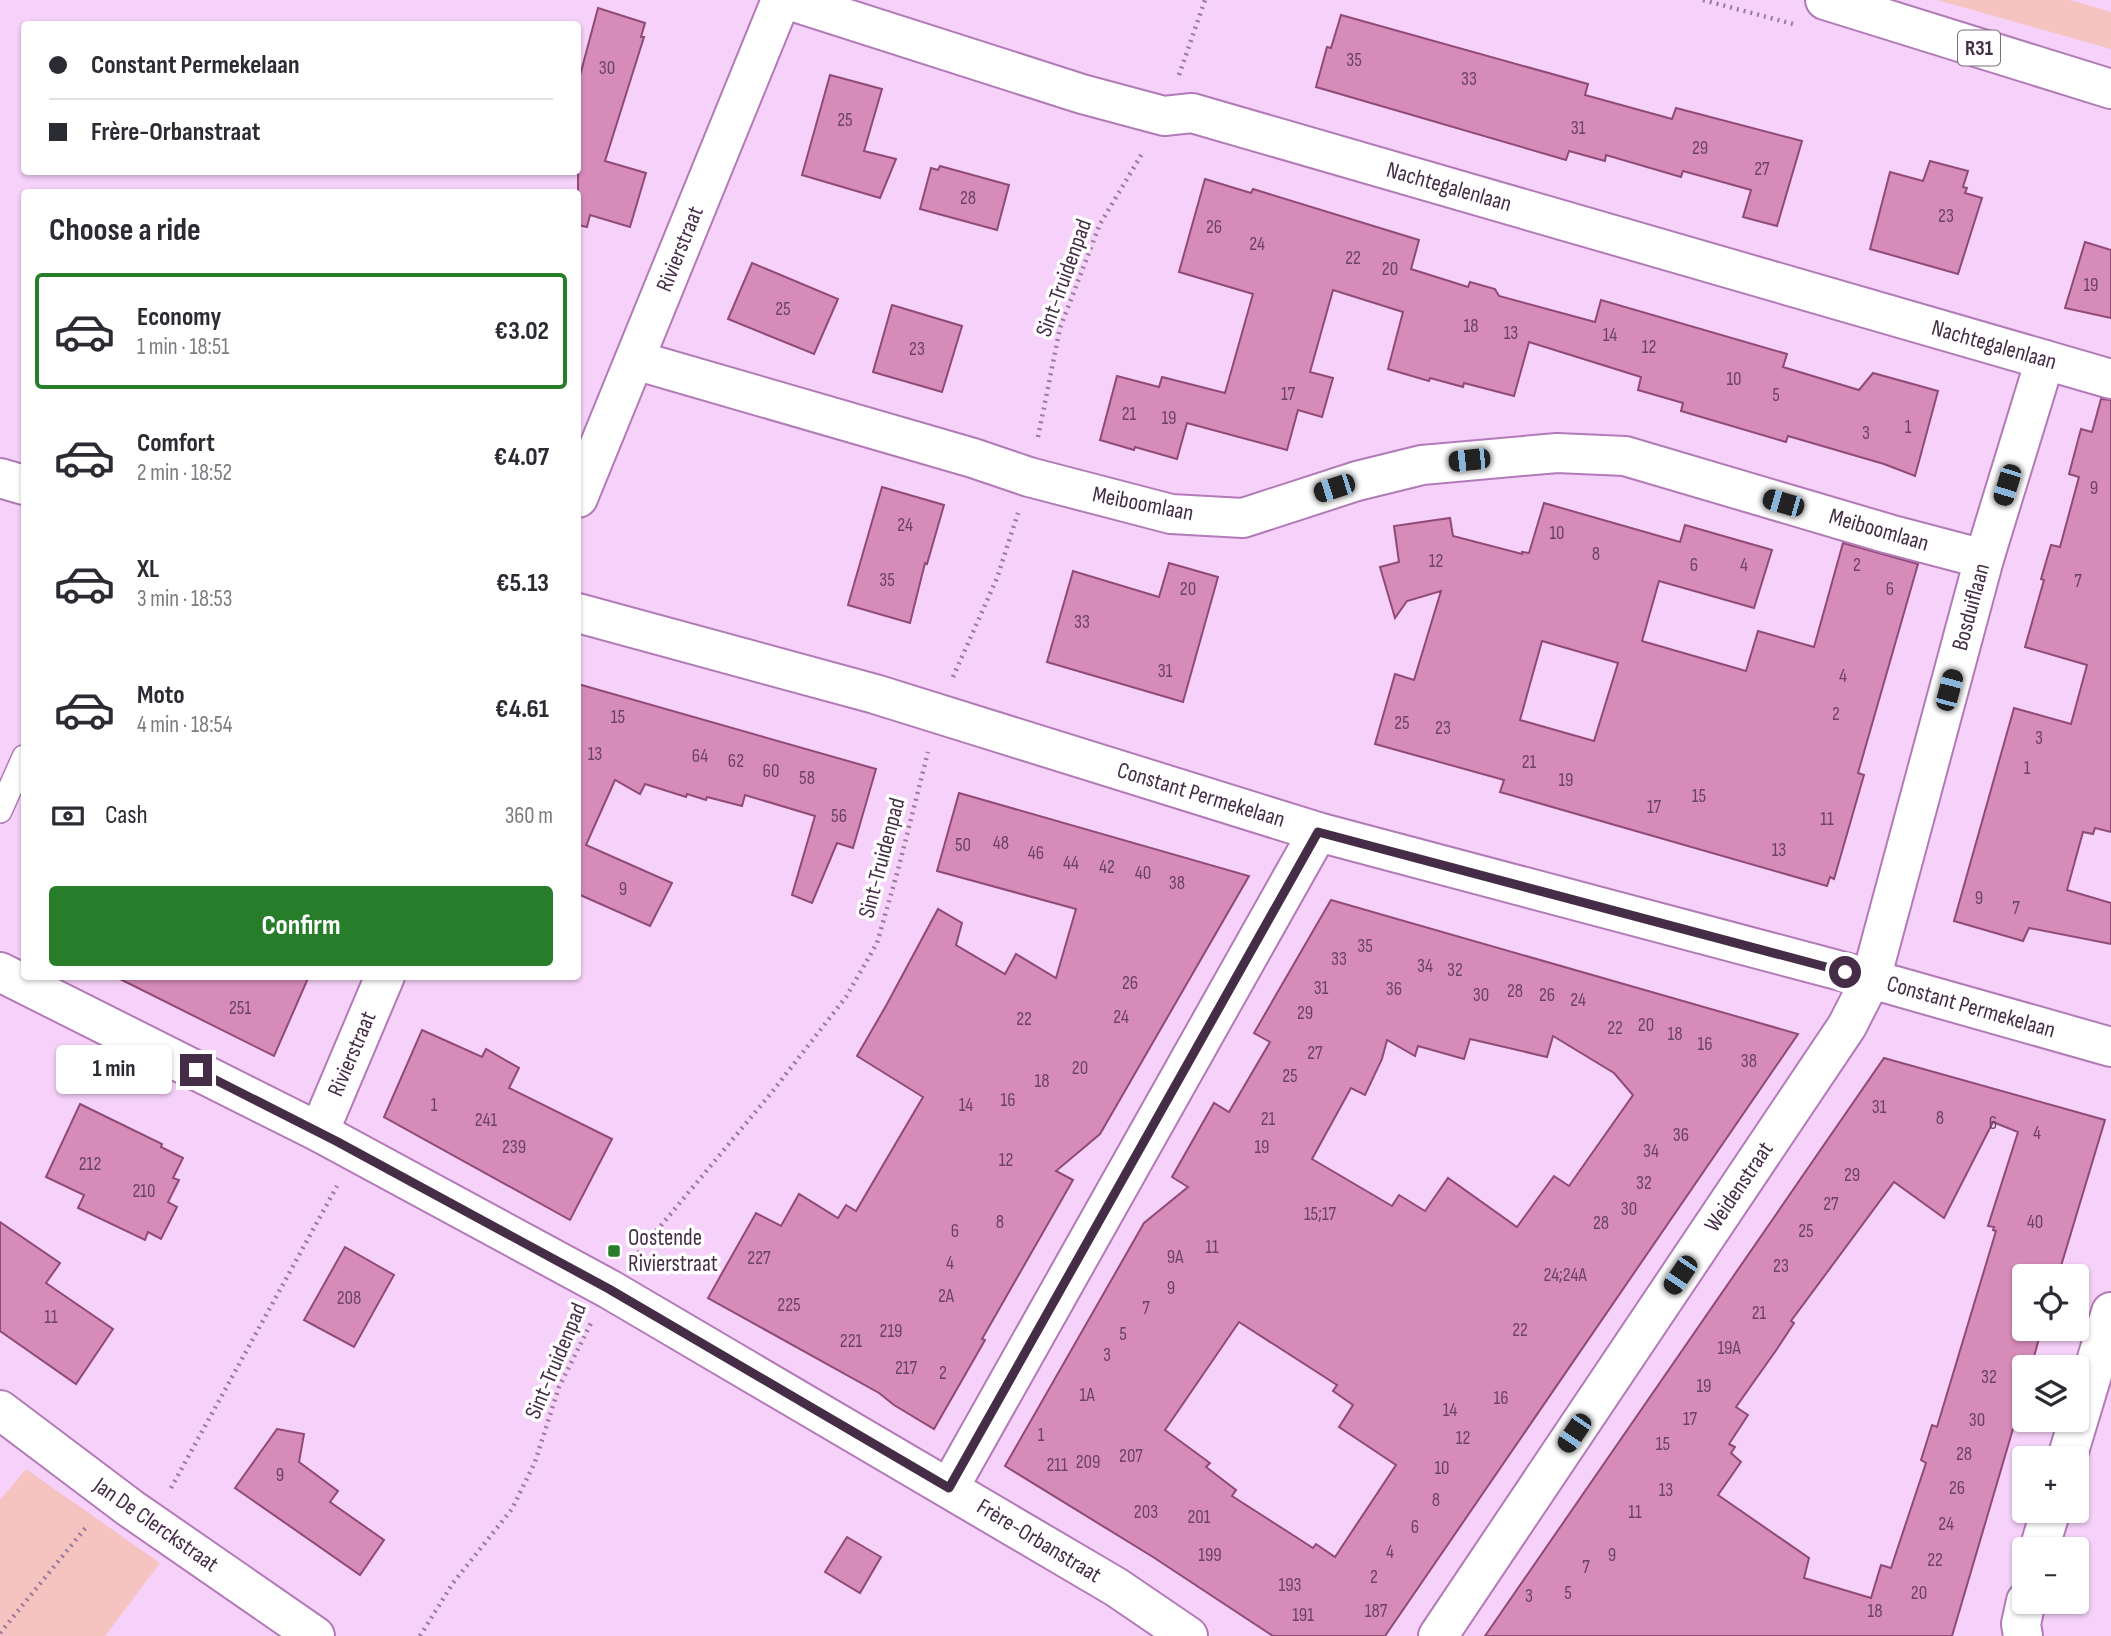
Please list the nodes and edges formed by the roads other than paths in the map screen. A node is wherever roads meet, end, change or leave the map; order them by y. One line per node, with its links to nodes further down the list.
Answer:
1 (781, 0): 5 (street, Rivierstraat)
2 (788, 0): 6 (street, Nachtegalenlaan)
3 (1825, 0): 4 (street, R31)
4 (2111, 89)
5 (635, 360): 10 (street, Rivierstraat); 11 (street, Meiboomlaan)
6 (2045, 360): 7 (street, Nachtegalenlaan); 11 (street, Bosduiflaan)
7 (2111, 379)
8 (0, 478): 9 (street)
9 (21, 484)
10 (581, 491)
11 (1984, 559): 17 (street, Bosduiflaan)
12 (581, 614): 15 (street, Constant Permekelaan)
13 (21, 764): 14 (lane)
14 (0, 811)
15 (1318, 832): 17 (street, Constant Permekelaan); 24 (street)
16 (0, 972): 20 (street, Frère-Orbanstraat)
17 (1871, 979): 19 (street, Constant Permekelaan); 28 (street, Weidenstraat)
18 (383, 980): 20 (street, Rivierstraat)
19 (2111, 1047)
20 (319, 1132): 24 (street, Frère-Orbanstraat)
21 (2111, 1312): 23 (street)
22 (0, 1410): 26 (street, Jan De Clerckstraat)
23 (2071, 1446)
24 (949, 1488): 27 (street, Frère-Orbanstraat)
25 (2023, 1614): 29 (street)
26 (315, 1636)
27 (1188, 1636)
28 (1437, 1636)
29 (2022, 1636)

